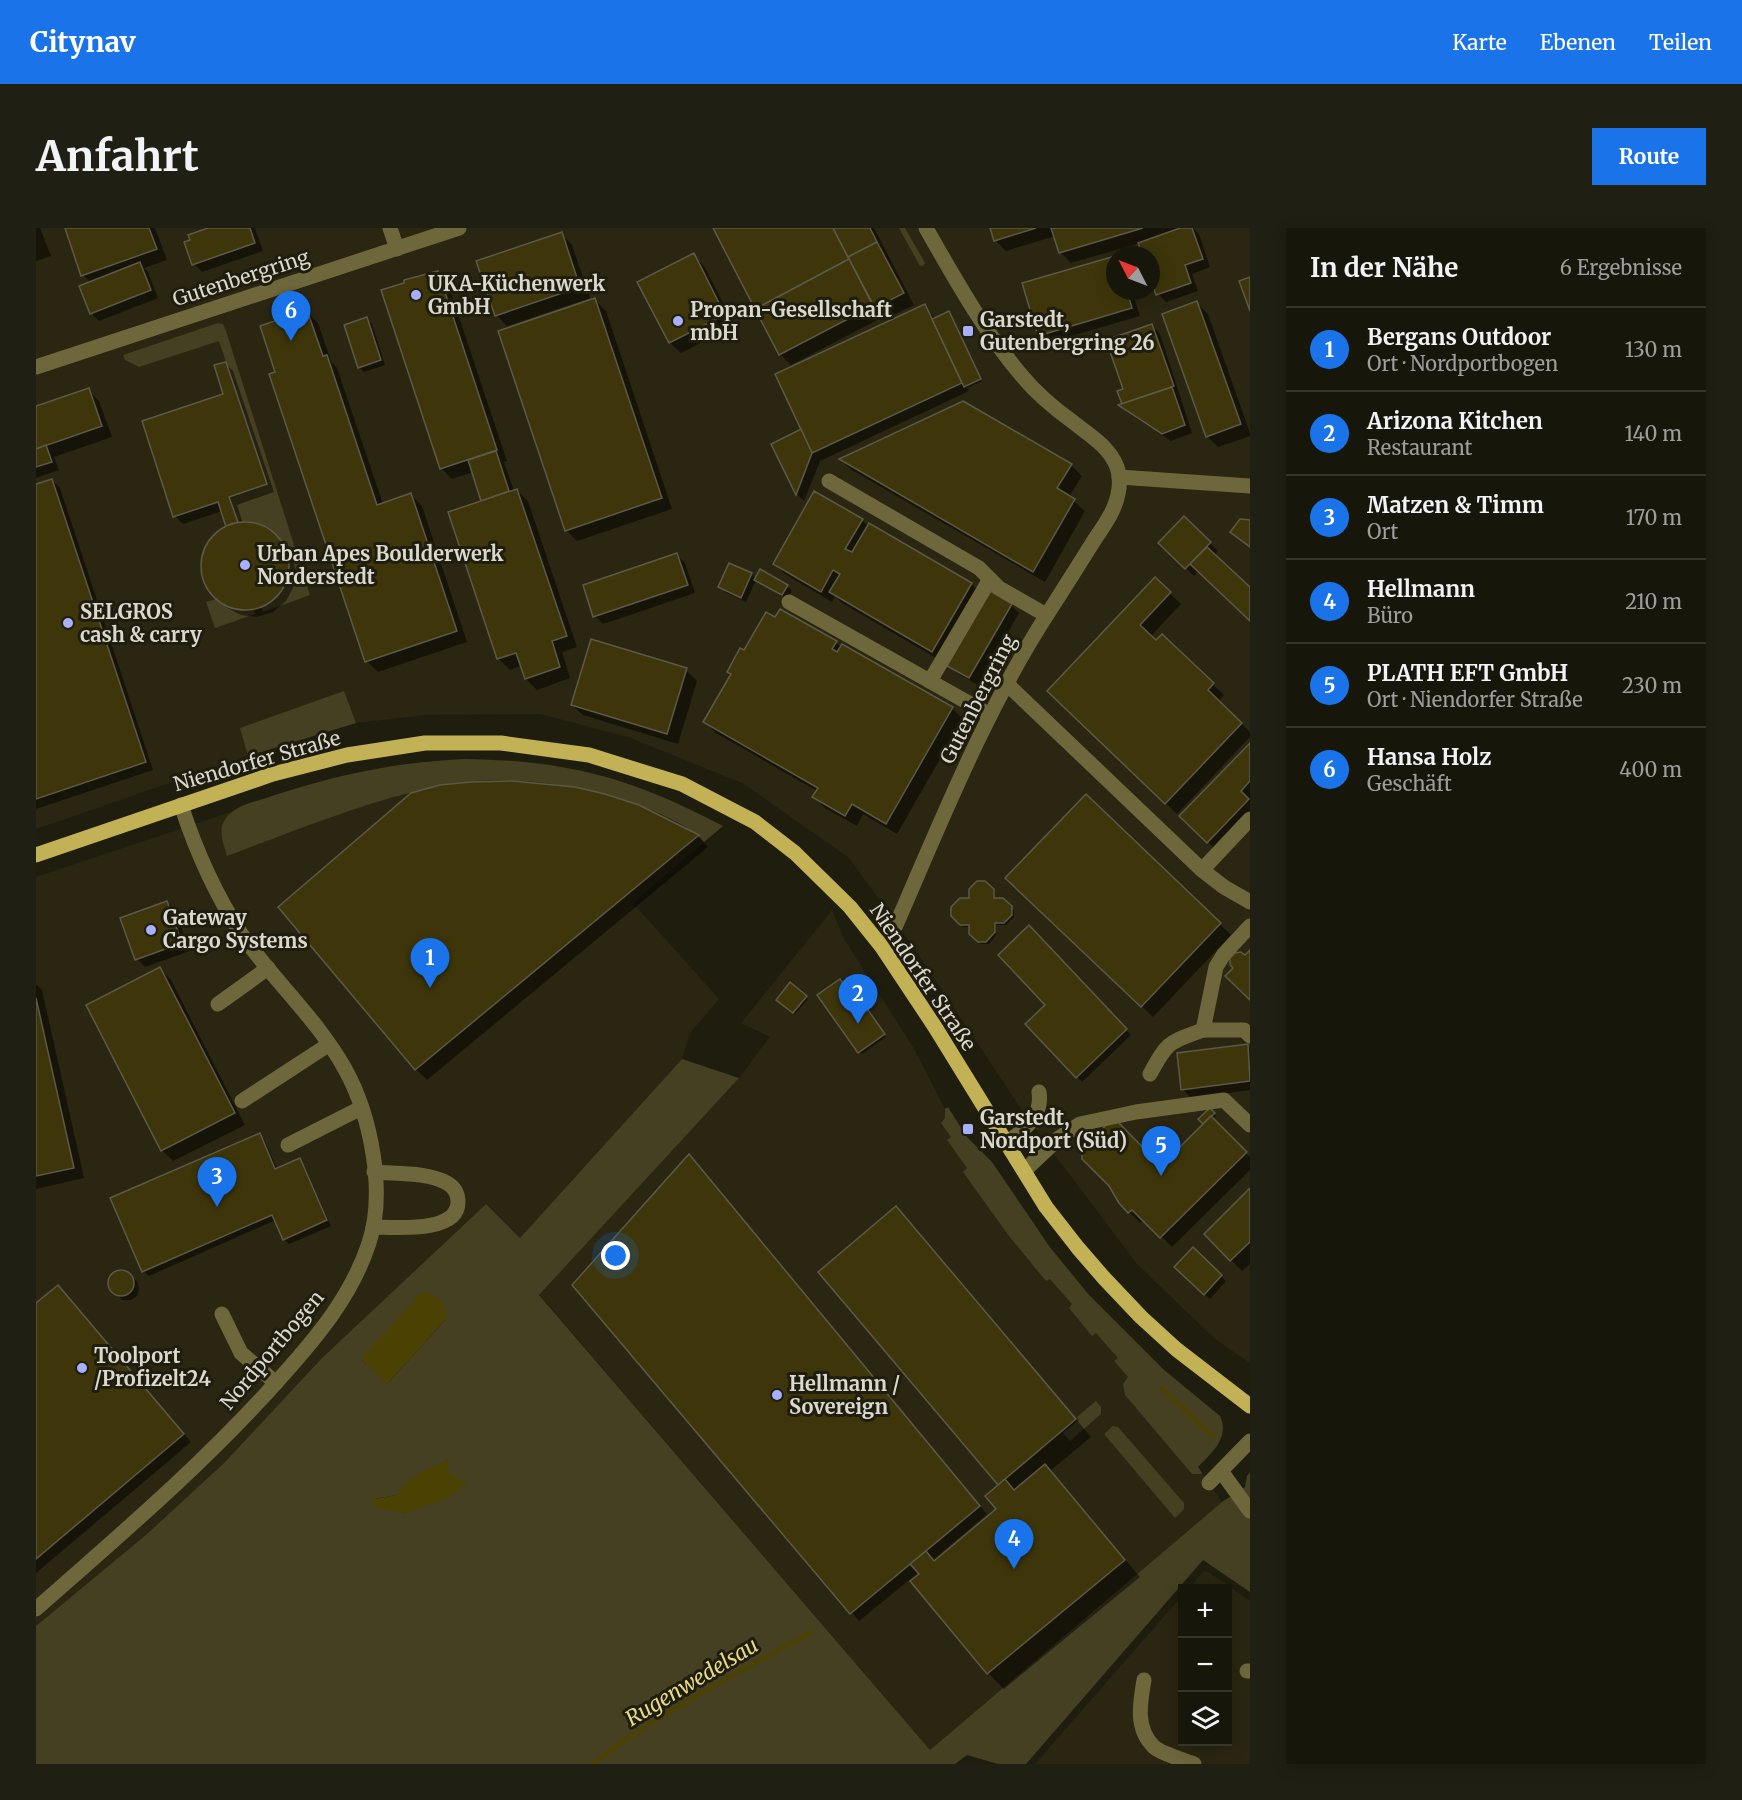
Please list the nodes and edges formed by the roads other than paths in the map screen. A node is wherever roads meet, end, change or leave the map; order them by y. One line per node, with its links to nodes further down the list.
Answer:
1 (390, 228): 4 (street)
2 (459, 228): 4 (street, Gutenbergring)
3 (926, 228): 6 (street)
4 (397, 249): 5 (street, Gutenbergring)
5 (36, 367)
6 (1119, 477): 8 (street); 11 (street, Gutenbergring)
7 (829, 481): 9 (street)
8 (1250, 486)
9 (990, 579): 11 (street); 12 (street)
10 (789, 602): 12 (street)
11 (1046, 615): 13 (street, Gutenbergring)
12 (930, 681): 14 (street)
13 (1006, 683): 14 (street, Gutenbergring); 18 (street)
14 (990, 715): 21 (street, Gutenbergring)
15 (181, 805): 17 (main road, Niendorfer Straße); 21 (main road, Niendorfer Straße); 22 (street, Nordportbogen)
16 (1250, 819): 18 (street)
17 (36, 855)
18 (1202, 870): 19 (street)
19 (1250, 902)
20 (1250, 926): 24 (street)
21 (882, 947): 32 (main road, Niendorfer Straße)
22 (268, 968): 23 (street); 26 (street, Nordportbogen)
23 (218, 1004)
24 (1203, 1030): 25 (street); 27 (street)
25 (1250, 1036)
26 (328, 1045): 29 (street); 30 (street, Nordportbogen)
27 (1150, 1074)
28 (1039, 1092): 32 (street)
29 (242, 1101)
30 (361, 1108): 33 (street); 35 (street, Nordportbogen)
31 (1250, 1125): 34 (street)
32 (1006, 1143): 34 (main road, Niendorfer Straße)
33 (288, 1145)
34 (1024, 1171): 39 (main road, Niendorfer Straße)
35 (375, 1172): 36 (street, Nordportbogen); 36 (street)
36 (373, 1227): 38 (street, Nordportbogen)
37 (222, 1314): 38 (street)
38 (276, 1383): 44 (street, Nordportbogen)
39 (1250, 1406)
40 (1250, 1440): 41 (street)
41 (1221, 1471): 42 (street); 43 (street)
42 (1209, 1483)
43 (1250, 1511)
44 (36, 1609)
45 (1144, 1680): 46 (street)
46 (1155, 1748): 47 (street); 48 (street)
47 (1151, 1764)
48 (1194, 1764)

